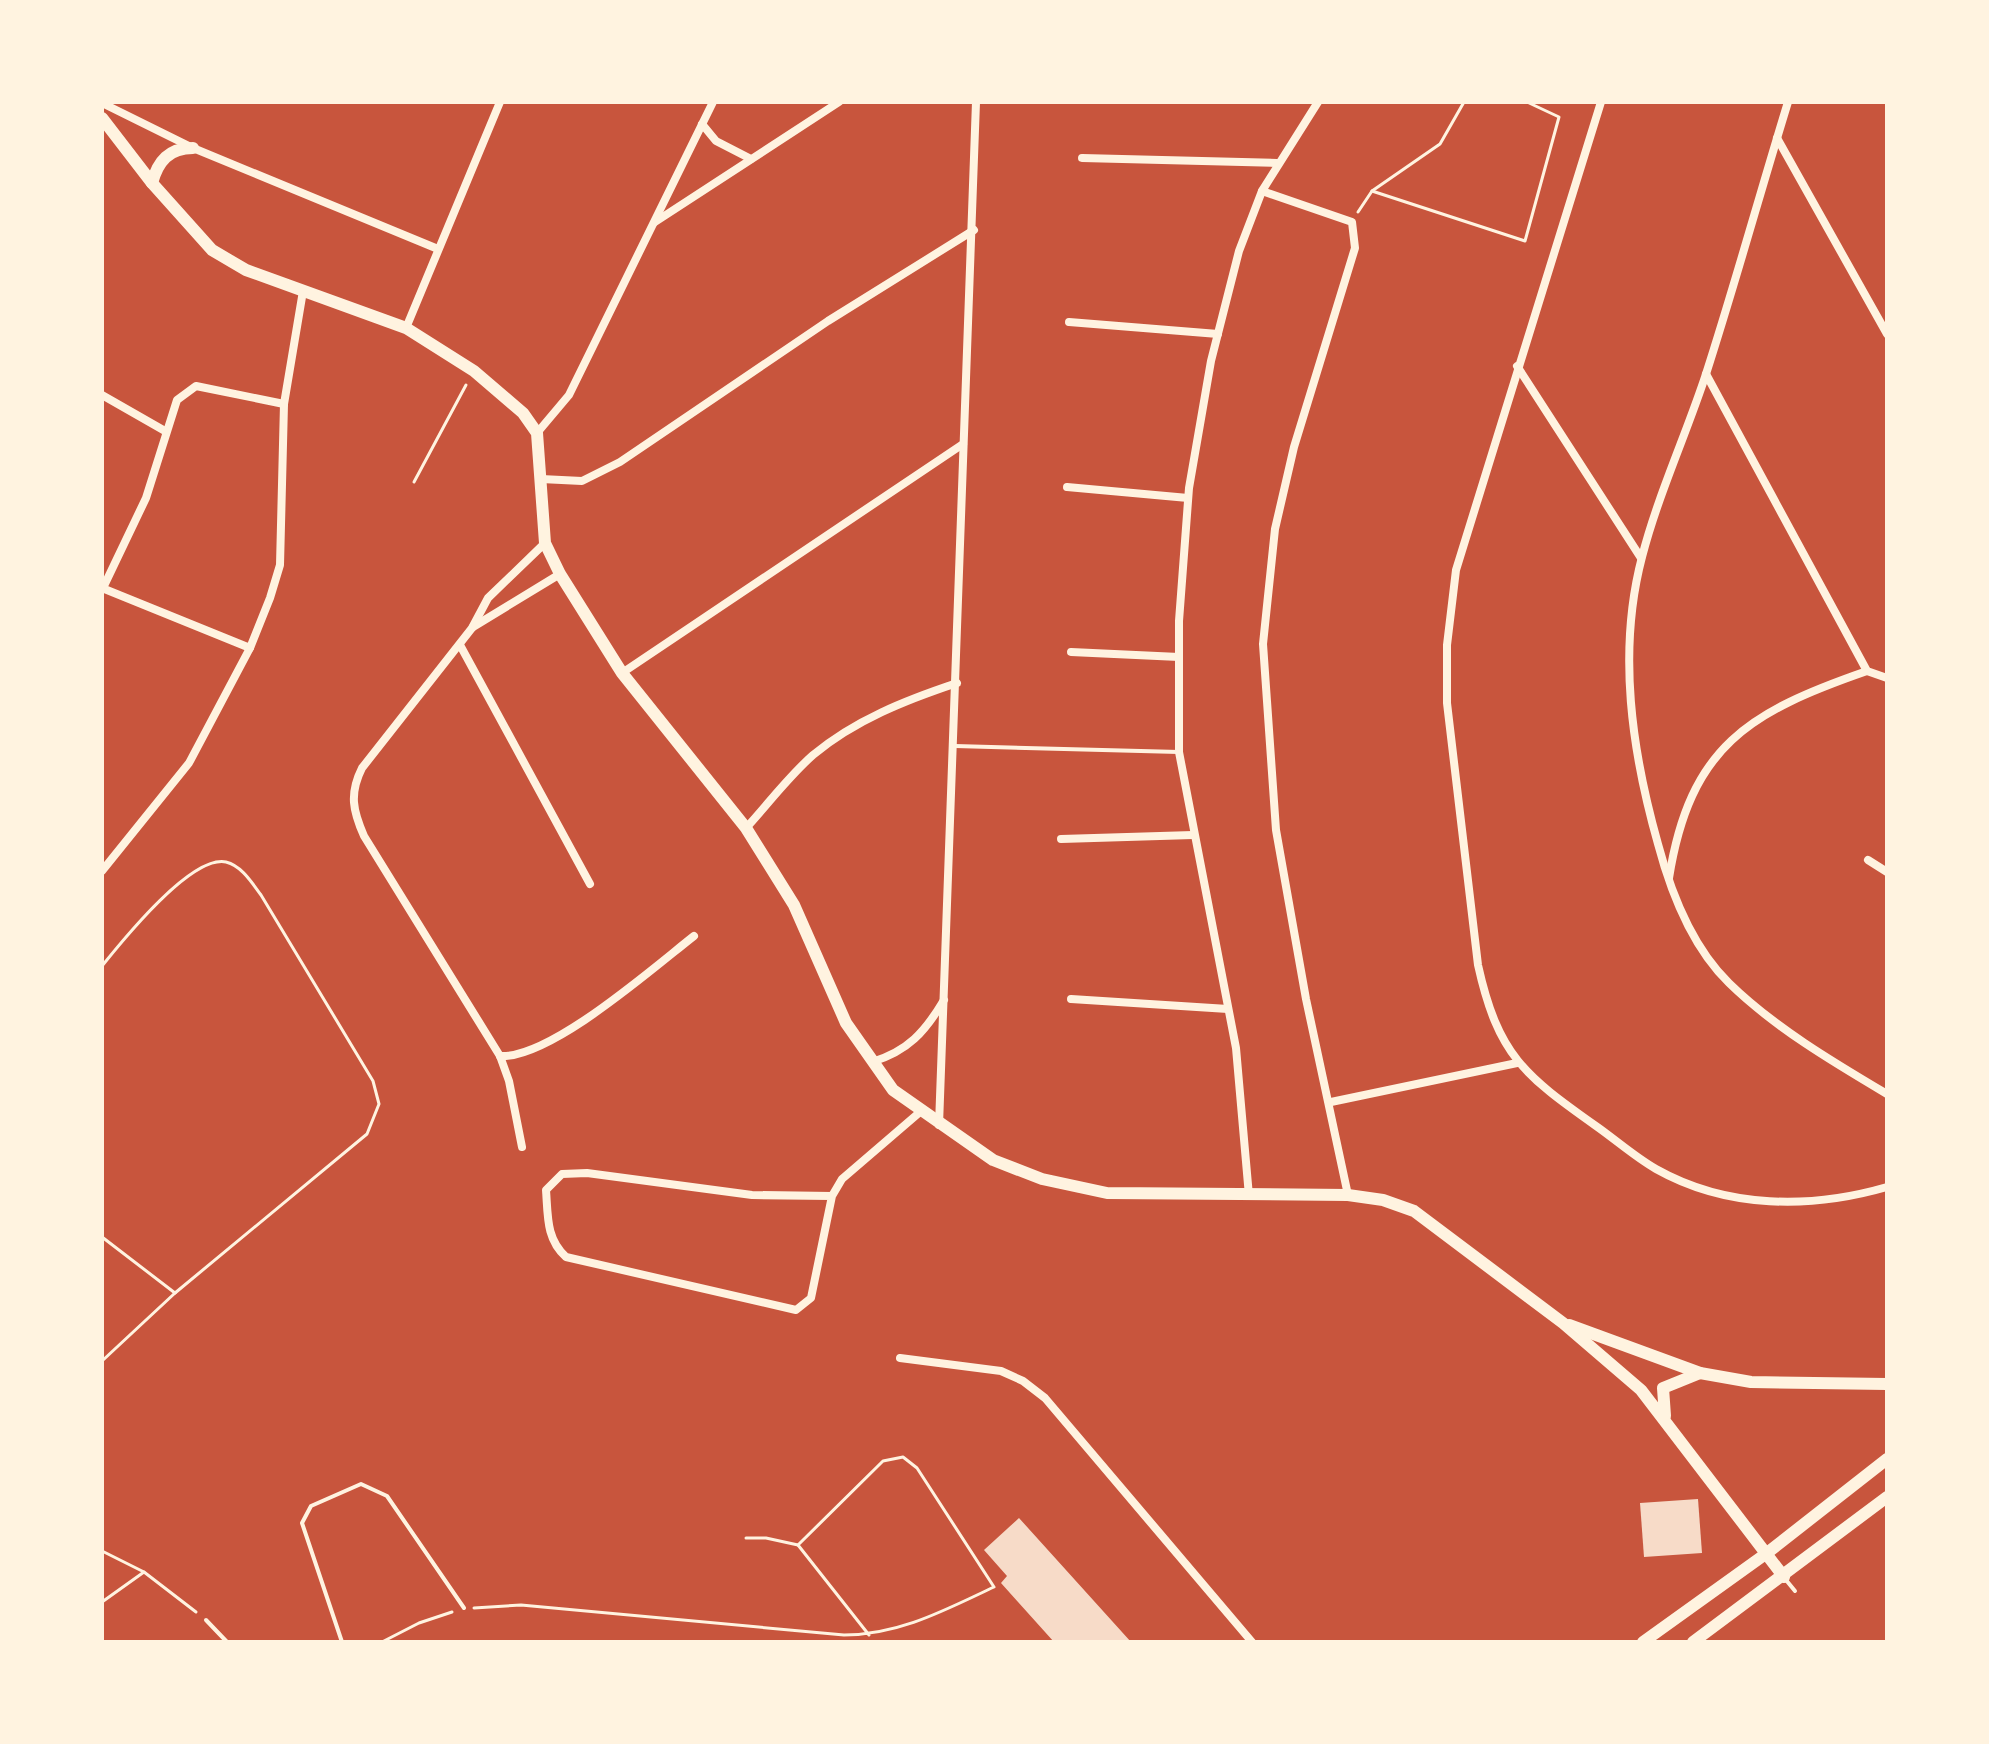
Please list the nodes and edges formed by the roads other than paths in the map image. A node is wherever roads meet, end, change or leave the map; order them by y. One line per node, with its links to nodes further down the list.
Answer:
1 (500, 102): 20 (street)
2 (713, 102): 10 (street)
3 (839, 102): 14 (street)
4 (976, 102): 19 (street)
5 (1318, 102): 15 (street)
6 (1601, 102): 26 (street)
7 (1788, 102): 11 (street)
8 (102, 103): 12 (street)
9 (102, 118): 16 (main road)
10 (702, 124): 14 (street); 18 (street)
11 (1777, 138): 25 (street); 27 (street)
12 (193, 148): 16 (main road); 20 (street)
13 (1082, 158): 15 (street)
14 (751, 159): 18 (street)
15 (1277, 163): 17 (street)
16 (152, 183): 21 (main road)
17 (1262, 191): 24 (street); 67 (street)
18 (653, 223): 31 (street)
19 (974, 230): 32 (street); 33 (street)
20 (438, 249): 23 (street)
21 (303, 291): 23 (main road); 29 (street)
22 (1069, 322): 24 (street)
23 (406, 328): 31 (main road)
24 (1218, 334): 35 (street)
25 (1887, 334)
26 (1517, 366): 37 (street); 65 (street)
27 (1706, 374): 37 (street); 45 (street)
28 (102, 395): 30 (street)
29 (284, 404): 30 (street); 42 (street)
30 (165, 431): 39 (street)
31 (537, 433): 33 (main road)
32 (963, 444): 46 (street); 48 (street)
33 (541, 479): 36 (main road)
34 (1067, 487): 35 (street)
35 (1188, 498): 44 (street)
36 (545, 543): 38 (main road); 40 (street)
37 (1641, 558): 57 (street)
38 (560, 574): 40 (street); 46 (main road)
39 (103, 588): 42 (street)
40 (472, 628): 41 (street)
41 (460, 645): 58 (street); 63 (street)
42 (250, 648): 55 (street)
43 (1071, 652): 44 (street)
44 (1179, 657): 50 (street)
45 (1867, 671): 47 (street); 57 (street)
46 (622, 673): 51 (main road)
47 (1887, 678)
48 (957, 683): 49 (street); 51 (street)
49 (955, 746): 50 (lane); 61 (street)
50 (1179, 752): 52 (street)
51 (746, 828): 64 (main road)
52 (1193, 835): 53 (street); 62 (street)
53 (1061, 839)
54 (1868, 860): 56 (street)
55 (102, 871)
56 (1887, 872)
57 (1668, 882): 66 (street)
58 (590, 884)
59 (694, 936): 63 (street)
60 (1071, 999): 62 (street)
61 (944, 1000): 64 (street); 69 (street)
62 (1228, 1009): 74 (street)
63 (500, 1056): 70 (street)
64 (871, 1063): 68 (main road)
65 (1517, 1063): 67 (street); 71 (street)
66 (1887, 1094)
67 (1331, 1102): 72 (street)
68 (920, 1112): 69 (main road); 73 (street)
69 (939, 1126): 74 (main road)
70 (522, 1147)
71 (1887, 1187)
72 (1348, 1195): 74 (main road); 75 (main road)
73 (832, 1196): 73 (street)
74 (1249, 1196)
75 (1563, 1323): 77 (main road); 79 (main road)
76 (900, 1358): 89 (street)
77 (1700, 1373): 78 (main road); 79 (main road)
78 (1886, 1384)
79 (1669, 1424): 82 (main road)
80 (1887, 1459): 82 (main road)
81 (1887, 1497): 83 (main road)
82 (1767, 1553): 83 (main road); 90 (main road)
83 (1784, 1577): 84 (lane); 91 (main road)
84 (1795, 1591)
85 (464, 1608): 88 (lane)
86 (206, 1620): 87 (lane)
87 (227, 1642)
88 (342, 1642)
89 (1252, 1642)
90 (1643, 1642)
91 (1693, 1642)

